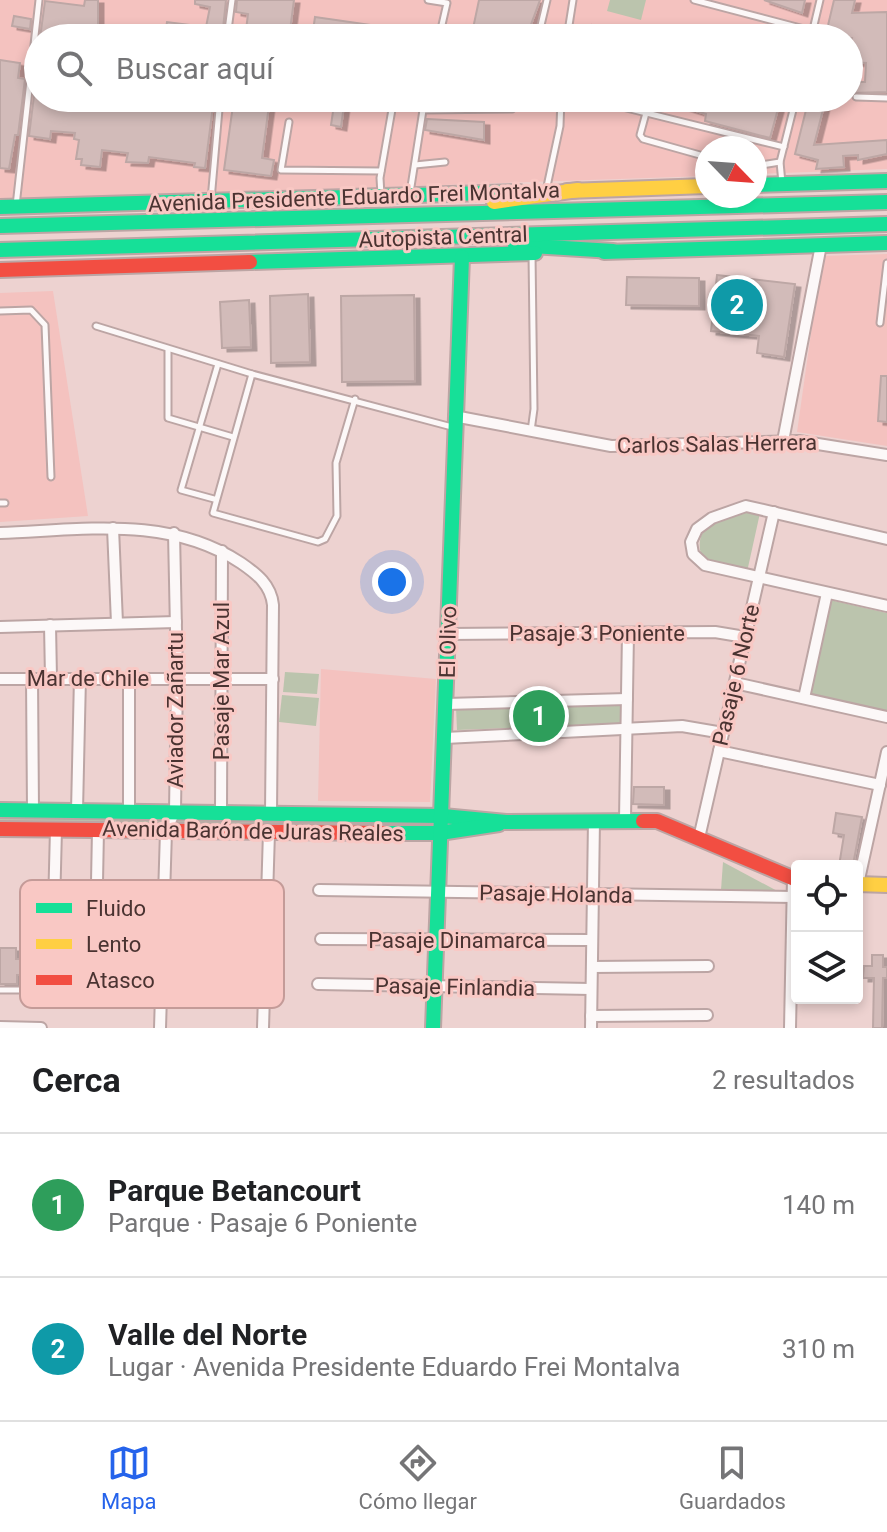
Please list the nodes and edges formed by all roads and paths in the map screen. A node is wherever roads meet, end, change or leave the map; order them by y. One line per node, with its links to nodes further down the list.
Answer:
1 (39, 0): 8 (lane)
2 (232, 0): 9 (lane)
3 (428, 0): 10 (lane)
4 (547, 0): 11 (lane)
5 (573, 0): 12 (lane)
6 (694, 0): 13 (lane)
7 (820, 0): 14 (lane)
8 (36, 24)
9 (229, 24)
10 (442, 24)
11 (541, 24)
12 (569, 24)
13 (775, 24)
14 (815, 24)
15 (863, 97): 16 (lane)
16 (887, 98)
17 (27, 112): 44 (lane)
18 (219, 112): 41 (lane)
19 (392, 112): 32 (lane)
20 (423, 112): 31 (lane)
21 (560, 112): 38 (lane)
22 (642, 112): 24 (lane)
23 (793, 112): 26 (lane)
24 (646, 113): 26 (lane); 27 (lane)
25 (289, 122): 32 (lane)
26 (784, 147): 29 (lane)
27 (695, 154)
28 (445, 162): 31 (lane)
29 (780, 162): 30 (lane); 34 (lane)
30 (767, 164)
31 (415, 165): 39 (lane)
32 (381, 171): 40 (lane)
33 (887, 181): 34 (main road)
34 (782, 184): 35 (main road)
35 (767, 185)
36 (695, 186): 37 (main road, Avenida Presidente Eduardo Frei Montalva)
37 (578, 190): 38 (main road, Avenida Presidente Eduardo Frei Montalva); 45 (main road)
38 (546, 191): 39 (main road, Avenida Presidente Eduardo Frei Montalva)
39 (410, 194): 40 (main road, Avenida Presidente Eduardo Frei Montalva)
40 (381, 195): 41 (main road, Avenida Presidente Eduardo Frei Montalva)
41 (211, 201): 44 (main road, Avenida Presidente Eduardo Frei Montalva)
42 (887, 202): 45 (main road, Autopista Central)
43 (0, 207): 44 (main road, Avenida Presidente Eduardo Frei Montalva)
44 (16, 207)
45 (416, 214): 47 (main road, Autopista Central)
46 (887, 224): 48 (main road, Autopista Central)
47 (0, 226)
48 (413, 237): 51 (main road, Autopista Central); 52 (main road)
49 (887, 243): 50 (main road)
50 (821, 245): 52 (main road); 68 (street)
51 (0, 250)
52 (613, 251): 53 (main road)
53 (532, 253): 54 (main road); 66 (lane)
54 (462, 257): 56 (main road); 64 (main road, El Olivo)
55 (887, 263): 58 (lane)
56 (0, 270)
57 (0, 311): 70 (lane)
58 (880, 323)
59 (96, 326): 60 (lane)
60 (168, 349): 61 (lane); 65 (lane)
61 (218, 364): 62 (lane); 65 (lane)
62 (252, 374): 63 (lane); 67 (lane)
63 (355, 399): 64 (lane); 71 (lane)
64 (453, 422): 66 (street, Carlos Salas Herrera); 86 (main road, El Olivo)
65 (200, 428): 67 (lane); 71 (lane)
66 (531, 431): 68 (street, Carlos Salas Herrera)
67 (233, 437): 71 (lane)
68 (783, 441): 69 (street, Carlos Salas Herrera)
69 (887, 455)
70 (51, 477)
71 (214, 499)
72 (774, 512): 76 (street); 78 (street, Pasaje 6 Norte); 78 (street)
73 (113, 528): 74 (street); 75 (street); 82 (street)
74 (0, 533)
75 (174, 533): 77 (street); 81 (street, Aviador Zañartu)
76 (887, 539)
77 (222, 551): 94 (street, Pasaje Mar Azul); 95 (street)
78 (759, 579): 79 (street); 87 (street, Pasaje 6 Norte)
79 (827, 593): 80 (street); 97 (street)
80 (887, 606)
81 (176, 622): 82 (street); 92 (street, Aviador Zañartu)
82 (117, 623): 83 (street)
83 (50, 625): 84 (street); 90 (street)
84 (0, 627)
85 (628, 633): 86 (street, Pasaje 3 Poniente); 87 (street, Pasaje 3 Poniente); 98 (street)
86 (448, 634): 99 (main road, El Olivo)
87 (745, 637): 96 (street, Pasaje 6 Norte)
88 (80, 677): 90 (street, Mar de Chile); 91 (street, Mar de Chile); 109 (street)
89 (32, 678): 90 (street, Mar de Chile); 93 (street, Mar de Chile); 108 (street)
90 (51, 678)
91 (129, 678): 92 (street, Mar de Chile); 110 (street)
92 (177, 678): 94 (street, Mar de Chile); 111 (street, Aviador Zañartu)
93 (0, 679)
94 (221, 679): 95 (street, Mar de Chile); 112 (street, Pasaje Mar Azul)
95 (273, 679): 113 (street)
96 (735, 683): 97 (street); 102 (street, Pasaje 6 Norte)
97 (804, 698): 100 (street)
98 (627, 699): 99 (street); 101 (street)
99 (446, 704): 103 (main road, El Olivo)
100 (887, 717)
101 (627, 730): 102 (street); 103 (street); 115 (street)
102 (723, 733): 104 (street, Pasaje 6 Norte)
103 (445, 738): 114 (main road, El Olivo)
104 (719, 751): 106 (street); 124 (street, Pasaje 6 Norte)
105 (887, 752): 106 (street)
106 (880, 785): 125 (street)
107 (0, 810): 108 (main road, Avenida Barón de Juras Reales)
108 (33, 810): 109 (main road, Avenida Barón de Juras Reales)
109 (77, 811): 110 (main road, Avenida Barón de Juras Reales)
110 (129, 811): 111 (main road, Avenida Barón de Juras Reales)
111 (175, 811): 112 (main road, Avenida Barón de Juras Reales); 121 (street, Aviador Zañartu)
112 (221, 812): 113 (main road, Avenida Barón de Juras Reales)
113 (271, 812): 114 (main road, Avenida Barón de Juras Reales)
114 (443, 816): 117 (main road, Avenida Barón de Juras Reales); 123 (main road, El Olivo)
115 (625, 819): 116 (main road, Avenida Barón de Juras Reales); 124 (main road, Avenida Barón de Juras Reales)
116 (594, 820): 117 (main road, Avenida Barón de Juras Reales); 135 (street)
117 (506, 822): 123 (main road, Avenida Barón de Juras Reales)
118 (0, 829): 119 (main road, Avenida Barón de Juras Reales)
119 (56, 829): 120 (main road, Avenida Barón de Juras Reales); 127 (street)
120 (98, 830): 121 (main road, Avenida Barón de Juras Reales); 128 (street)
121 (166, 831): 122 (main road, Avenida Barón de Juras Reales); 129 (street, Aviador Zañartu)
122 (269, 832): 123 (main road, Avenida Barón de Juras Reales); 130 (street)
123 (440, 833): 134 (main road, El Olivo)
124 (699, 838): 126 (main road, Avenida Barón de Juras Reales)
125 (863, 860)
126 (791, 878)
127 (55, 880)
128 (96, 880)
129 (165, 880)
130 (268, 880)
131 (863, 884): 132 (main road)
132 (887, 885)
133 (319, 890): 134 (street, Pasaje Holanda)
134 (436, 892): 135 (street, Pasaje Holanda); 139 (main road, El Olivo)
135 (593, 894): 136 (street, Pasaje Holanda); 140 (street)
136 (791, 897)
137 (792, 932): 157 (street)
138 (321, 939): 139 (street, Pasaje Dinamarca)
139 (435, 940): 140 (street, Pasaje Dinamarca); 144 (main road, El Olivo)
140 (592, 940): 142 (street)
141 (708, 966): 142 (street)
142 (592, 967): 145 (street)
143 (318, 984): 144 (street, Pasaje Finlandia)
144 (434, 986): 145 (street, Pasaje Finlandia); 155 (main road, El Olivo)
145 (591, 989): 149 (street)
146 (161, 1008): 153 (street, Aviador Zañartu)
147 (264, 1008): 154 (street)
148 (707, 1015): 149 (street)
149 (591, 1016): 156 (street)
150 (0, 1027): 151 (street)
151 (30, 1028): 152 (street)
152 (41, 1028)
153 (160, 1028)
154 (263, 1028)
155 (433, 1028)
156 (591, 1028)
157 (790, 1028)

